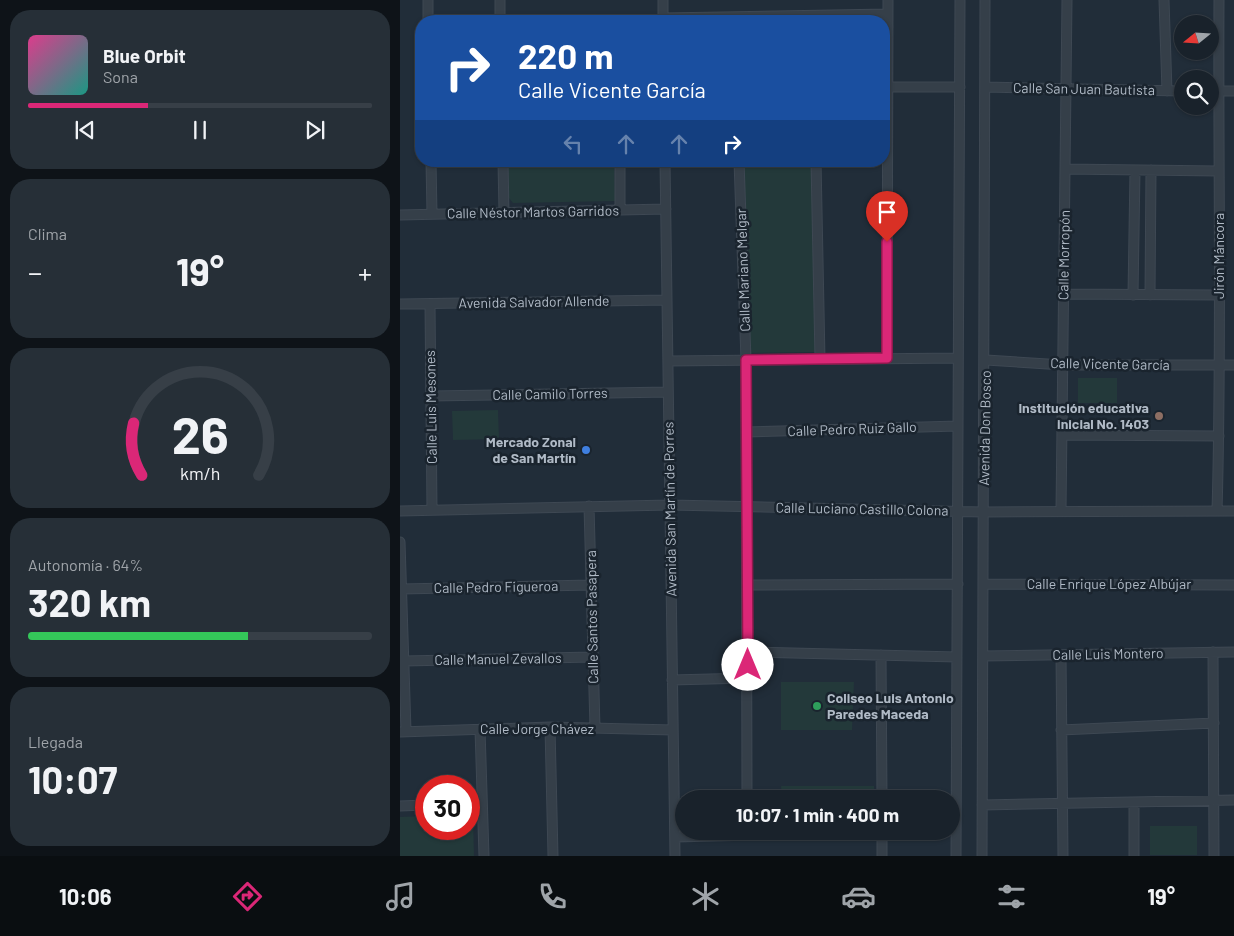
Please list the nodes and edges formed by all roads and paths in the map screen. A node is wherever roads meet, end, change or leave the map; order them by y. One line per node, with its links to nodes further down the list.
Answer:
1 (428, 0): 11 (street)
2 (500, 0): 12 (street)
3 (663, 0): 13 (street)
4 (888, 0): 10 (street)
5 (960, 0): 18 (street, Avenida Don Bosco)
6 (985, 0): 16 (street, Avenida Don Bosco)
7 (1067, 0): 19 (street, Calle Morropón)
8 (1164, 0): 20 (street)
9 (1220, 0): 15 (street, Jirón Máncora)
10 (888, 14): 14 (street)
11 (428, 15)
12 (500, 15)
13 (663, 15)
14 (850, 15)
15 (1215, 70)
16 (985, 86): 19 (street, Calle San Juan Bautista); 52 (street, Avenida Don Bosco)
17 (890, 87): 18 (street)
18 (960, 87): 50 (street, Avenida Don Bosco)
19 (1066, 90): 20 (street, Calle San Juan Bautista); 32 (street, Calle Morropón)
20 (1167, 91): 21 (street, Calle San Juan Bautista)
21 (1174, 91)
22 (1219, 91): 23 (street)
23 (1234, 91)
24 (1215, 115): 35 (street, Jirón Máncora)
25 (431, 167): 39 (street)
26 (503, 167): 38 (street)
27 (620, 167): 37 (street)
28 (665, 167): 36 (street, Avenida San Martín de Porres)
29 (738, 167): 51 (street, Calle Mariano Melgar)
30 (816, 167): 48 (street)
31 (886, 167): 49 (street)
32 (1065, 169): 33 (street); 41 (street, Calle Morropón)
33 (1135, 170): 34 (street); 42 (street)
34 (1151, 170): 35 (street); 43 (street)
35 (1218, 171): 44 (street, Jirón Máncora)
36 (666, 209): 37 (street, Calle Néstor Martos Garridos); 45 (street, Avenida San Martín de Porres)
37 (620, 210): 38 (street, Calle Néstor Martos Garridos)
38 (504, 213): 39 (street, Calle Néstor Martos Garridos)
39 (432, 214): 40 (street, Calle Néstor Martos Garridos)
40 (400, 215)
41 (1063, 294): 42 (street); 54 (street, Calle Morropón)
42 (1133, 294): 43 (street)
43 (1150, 294): 44 (street)
44 (1218, 295): 55 (street, Jirón Máncora)
45 (667, 300): 47 (street, Avenida Salvador Allende); 53 (street, Avenida San Martín de Porres)
46 (400, 304): 47 (street, Avenida Salvador Allende)
47 (430, 304): 58 (street, Calle Luis Mesones)
48 (820, 358): 49 (street); 51 (street)
49 (887, 358): 50 (street)
50 (958, 358): 59 (street, Avenida Don Bosco)
51 (746, 360): 53 (street); 60 (street, Calle Mariano Melgar)
52 (986, 360): 54 (street, Calle Vicente García); 72 (street, Avenida Don Bosco)
53 (668, 361): 57 (street, Avenida San Martín de Porres)
54 (1063, 365): 55 (street, Calle Vicente García); 61 (street, Calle Morropón)
55 (1221, 365): 56 (street, Calle Vicente García); 62 (street, Jirón Máncora)
56 (1234, 365)
57 (668, 392): 58 (street, Calle Camilo Torres); 63 (street, Avenida San Martín de Porres)
58 (431, 396): 66 (street, Calle Luis Mesones)
59 (958, 426): 60 (street, Calle Pedro Ruiz Gallo); 68 (street, Avenida Don Bosco)
60 (746, 432): 65 (street, Calle Mariano Melgar)
61 (1062, 435): 62 (street); 69 (street, Calle Morropón)
62 (1219, 436): 70 (street, Jirón Máncora)
63 (670, 505): 64 (street, Calle Luciano Castillo Colona); 65 (street, Calle Luciano Castillo Colona); 90 (street, Avenida San Martín de Porres)
64 (589, 506): 66 (street, Calle Luciano Castillo Colona); 77 (street, Calle Santos Pasapera)
65 (747, 507): 68 (street, Calle Luciano Castillo Colona); 78 (street, Calle Mariano Melgar)
66 (432, 510): 67 (street, Calle Luciano Castillo Colona)
67 (400, 511)
68 (958, 511): 72 (street, Calle Luciano Castillo Colona); 74 (street, Avenida Don Bosco)
69 (1061, 511): 70 (street, Calle Luciano Castillo Colona); 72 (street, Calle Luciano Castillo Colona)
70 (1218, 511): 71 (street, Calle Luciano Castillo Colona)
71 (1234, 511)
72 (983, 512): 75 (street, Avenida Don Bosco)
73 (400, 542): 79 (street)
74 (958, 584): 78 (street); 87 (street, Avenida Don Bosco)
75 (983, 584): 76 (street, Calle Enrique López Albújar); 85 (street, Avenida Don Bosco)
76 (1234, 584)
77 (591, 585): 79 (street, Calle Pedro Figueroa); 86 (street, Calle Santos Pasapera)
78 (748, 585): 80 (street, Calle Mariano Melgar)
79 (401, 589): 88 (street)
80 (748, 652): 83 (street); 89 (street, Calle Mariano Melgar)
81 (1214, 652): 82 (street, Calle Luis Montero); 84 (street, Calle Luis Montero); 91 (street)
82 (1234, 652)
83 (881, 655): 87 (street); 99 (street)
84 (1061, 655): 85 (street, Calle Luis Montero); 96 (street)
85 (983, 656): 107 (street, Avenida Don Bosco)
86 (593, 657): 88 (street, Calle Manuel Zevallos); 93 (street, Calle Santos Pasapera)
87 (957, 657): 100 (street, Avenida Don Bosco)
88 (404, 661): 97 (street)
89 (748, 678): 90 (street); 98 (street, Calle Mariano Melgar)
90 (672, 680): 95 (street, Avenida San Martín de Porres)
91 (1214, 723): 96 (street); 101 (street)
92 (550, 727): 93 (street, Calle Jorge Chávez); 94 (street, Calle Jorge Chávez); 113 (street)
93 (595, 728): 95 (street, Calle Jorge Chávez)
94 (480, 729): 97 (street, Calle Jorge Chávez); 104 (street)
95 (673, 730): 109 (street, Avenida San Martín de Porres)
96 (1062, 730): 105 (street)
97 (403, 731)
98 (747, 790)
99 (882, 790)
100 (954, 790)
101 (1214, 800): 102 (street); 103 (street); 120 (street)
102 (1234, 800)
103 (1134, 802): 105 (street); 119 (street)
104 (482, 804): 112 (street)
105 (1062, 804): 107 (street); 118 (street)
106 (415, 805): 108 (street)
107 (982, 805): 117 (street, Avenida Don Bosco)
108 (400, 806)
109 (674, 837): 114 (street, Avenida San Martín de Porres)
110 (882, 840): 115 (street)
111 (955, 840): 116 (street, Avenida Don Bosco)
112 (484, 856)
113 (553, 856)
114 (675, 856)
115 (882, 856)
116 (956, 856)
117 (982, 856)
118 (1063, 856)
119 (1134, 856)
120 (1214, 856)

